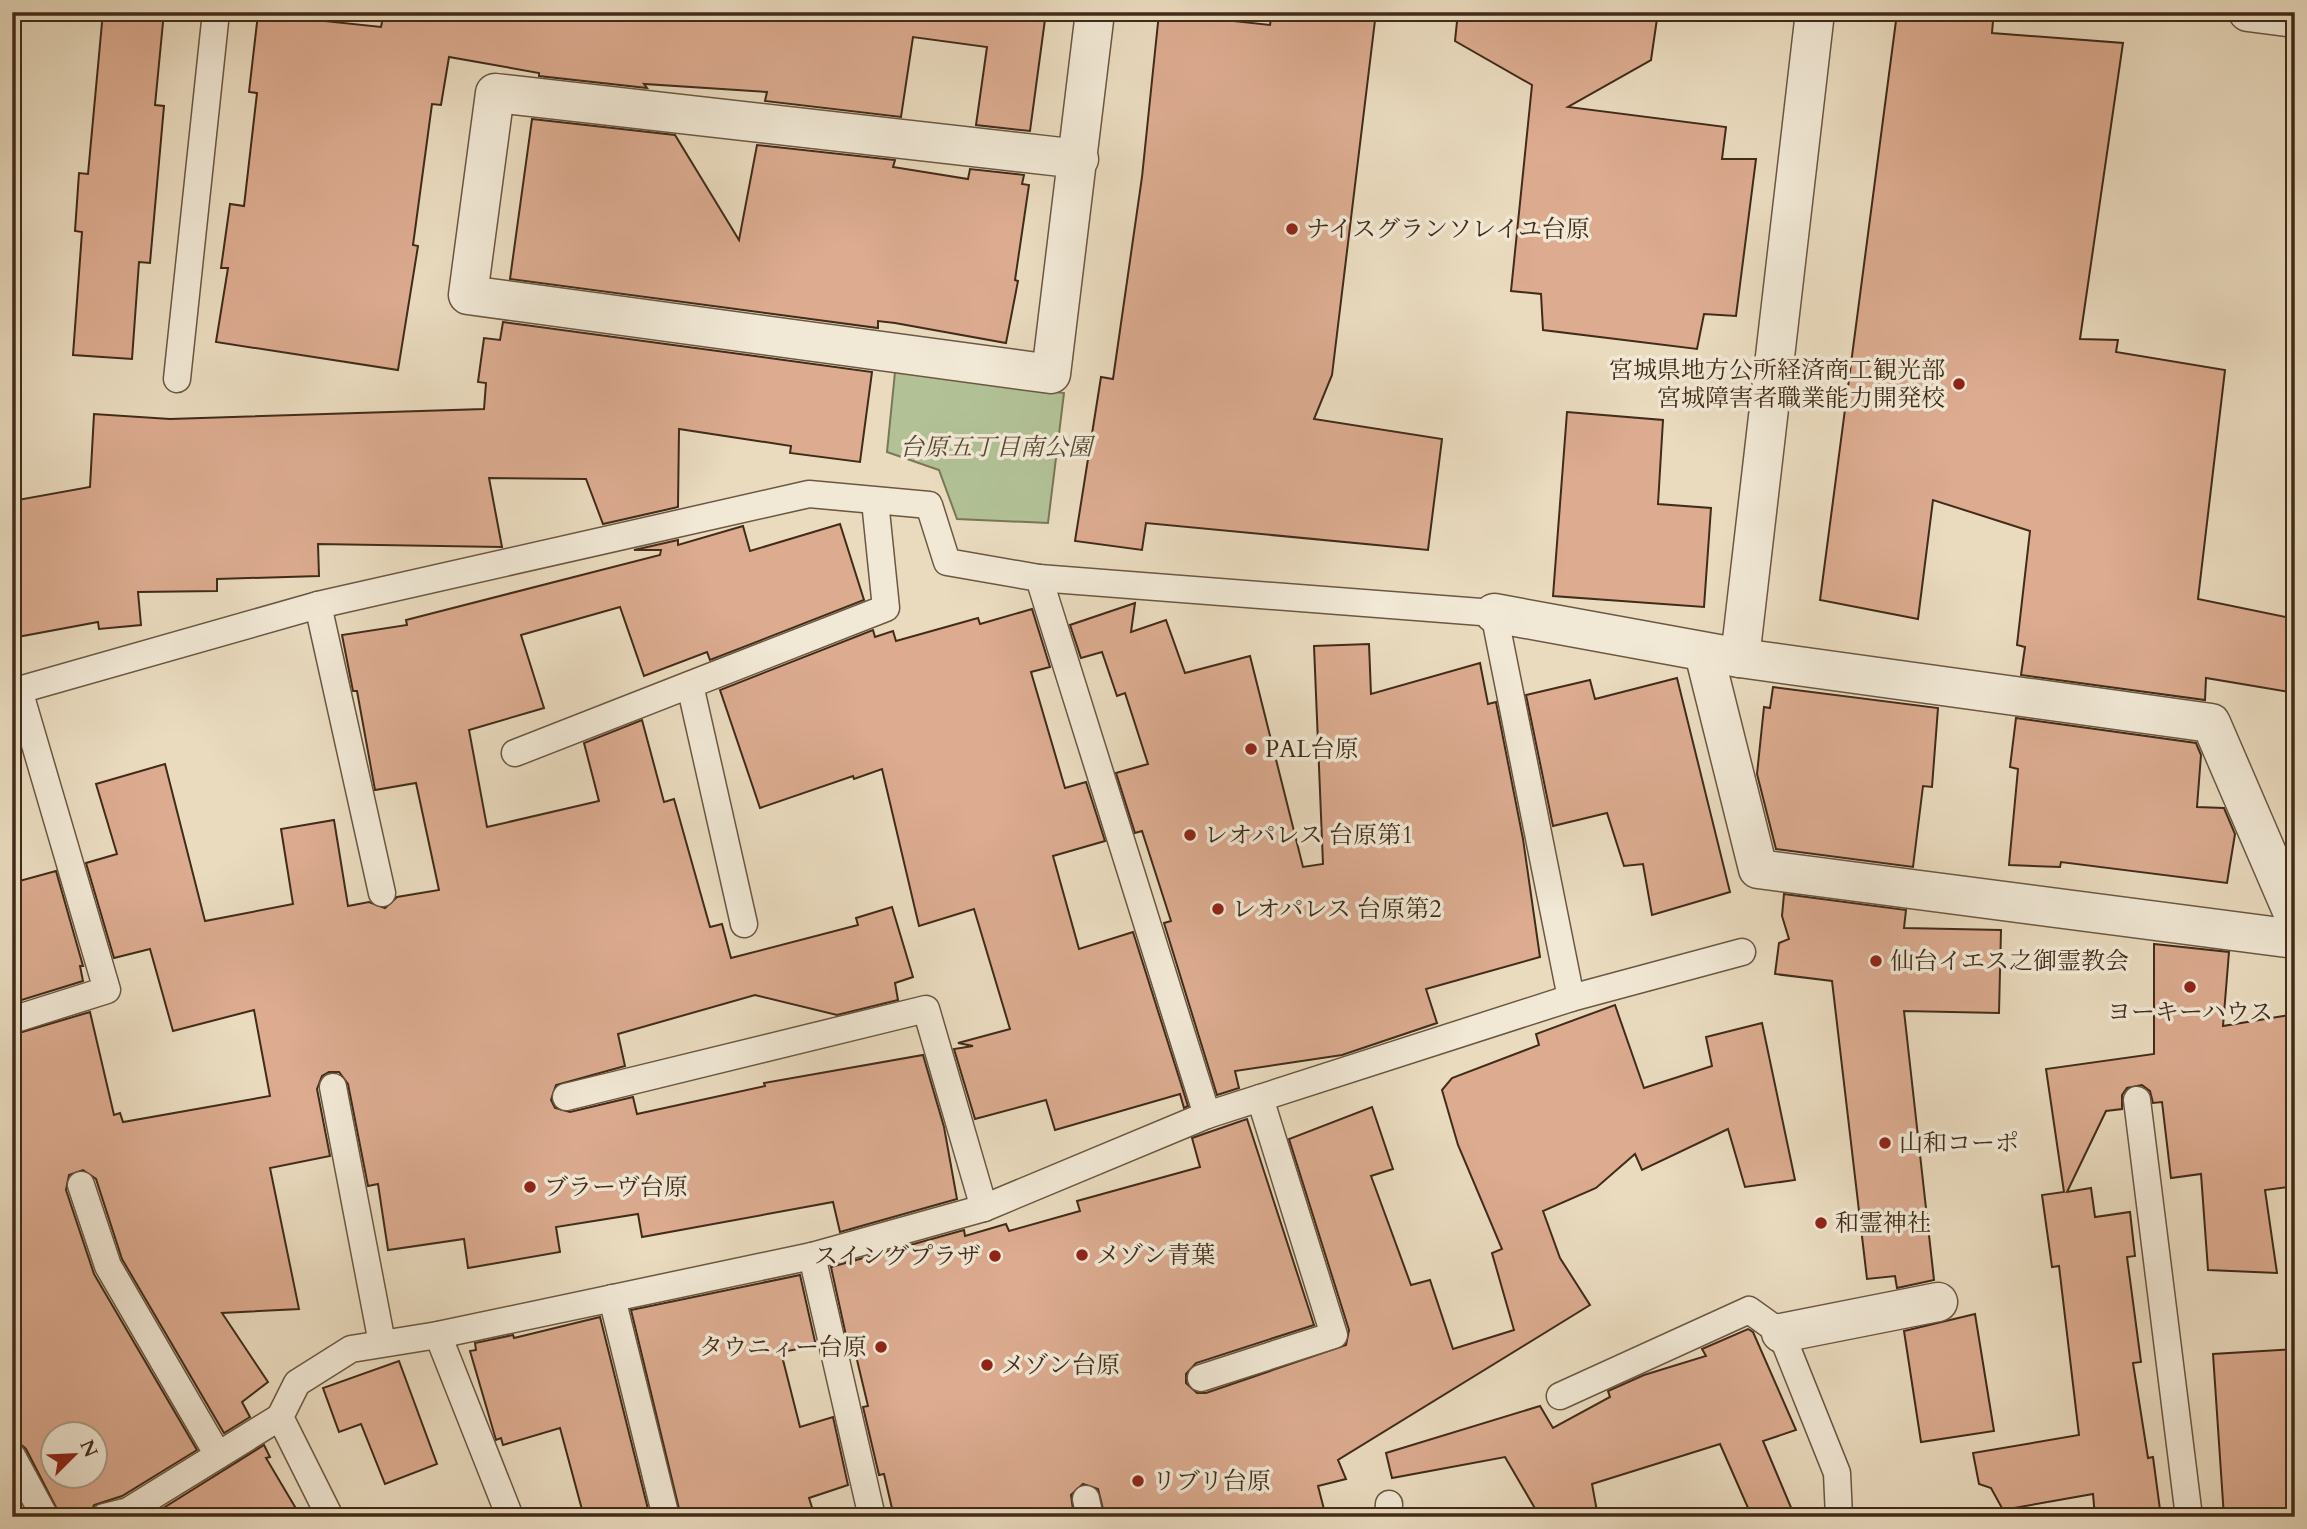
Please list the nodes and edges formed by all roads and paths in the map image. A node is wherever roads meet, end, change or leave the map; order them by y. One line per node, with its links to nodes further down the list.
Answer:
1 (216, 12): 7 (lane)
2 (1094, 12): 6 (street)
3 (1815, 12): 12 (street)
4 (2248, 12): 5 (street)
5 (2295, 15)
6 (1079, 159): 6 (street)
7 (177, 379)
8 (875, 501): 9 (lane); 10 (lane); 13 (lane)
9 (1039, 578): 11 (lane); 27 (lane)
10 (318, 605): 14 (lane); 16 (lane)
11 (1494, 613): 12 (street); 21 (lane)
12 (1722, 655): 17 (street); 19 (street)
13 (690, 685): 15 (lane); 18 (lane)
14 (15, 691): 22 (lane)
15 (515, 753)
16 (382, 894)
17 (2295, 918)
18 (744, 924)
19 (2295, 939)
20 (1742, 952): 21 (lane)
21 (1571, 998): 25 (lane)
22 (12, 1020)
23 (332, 1087): 35 (lane)
24 (566, 1097): 29 (lane)
25 (1260, 1098): 27 (lane); 36 (lane)
26 (2137, 1100): 48 (lane)
27 (1208, 1115): 29 (lane)
28 (82, 1185): 39 (lane)
29 (984, 1208): 30 (lane)
30 (812, 1256): 31 (lane); 46 (lane)
31 (612, 1298): 34 (lane); 45 (lane)
32 (1938, 1302): 33 (street)
33 (1781, 1333): 37 (lane); 47 (lane)
34 (438, 1335): 35 (lane); 44 (lane)
35 (382, 1343): 38 (lane)
36 (1201, 1378)
37 (1559, 1396)
38 (280, 1417): 39 (lane); 43 (lane)
39 (218, 1455): 42 (lane)
40 (12, 1456): 41 (lane)
41 (45, 1517)
42 (104, 1517)
43 (330, 1517)
44 (510, 1517)
45 (666, 1517)
46 (872, 1517)
47 (1839, 1517)
48 (2189, 1517)

